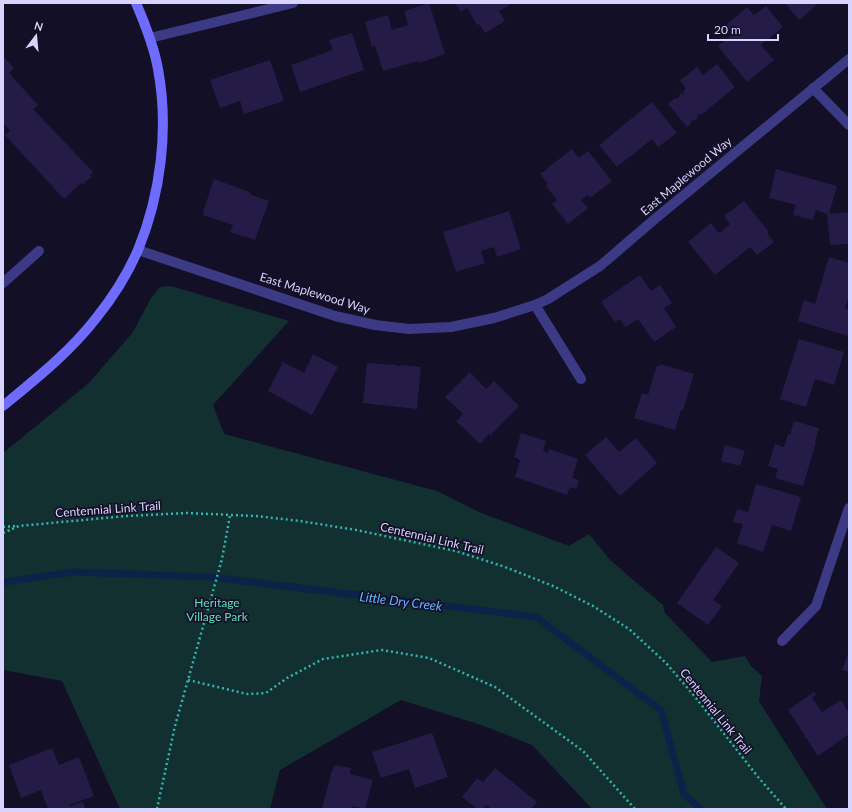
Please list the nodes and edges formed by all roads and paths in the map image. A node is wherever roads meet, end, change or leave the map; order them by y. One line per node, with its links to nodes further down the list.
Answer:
1 (136, 3): 3 (street)
2 (293, 3): 3 (street)
3 (150, 38): 7 (street)
4 (849, 59): 5 (street, East Maplewood Way)
5 (813, 88): 6 (street); 10 (street, East Maplewood Way)
6 (849, 125)
7 (138, 250): 10 (street, East Maplewood Way); 12 (street)
8 (39, 251): 9 (street)
9 (3, 283)
10 (535, 305): 11 (street)
11 (581, 379)
12 (3, 406)
13 (849, 508): 18 (street)
14 (230, 515): 15 (path, Centennial Link Trail); 19 (path); 22 (path, Centennial Link Trail)
15 (19, 526): 16 (path); 17 (path, Centennial Link Trail)
16 (3, 527)
17 (3, 533)
18 (782, 641)
19 (188, 680): 20 (path); 21 (path)
20 (156, 809)
21 (635, 809)
22 (786, 809)

